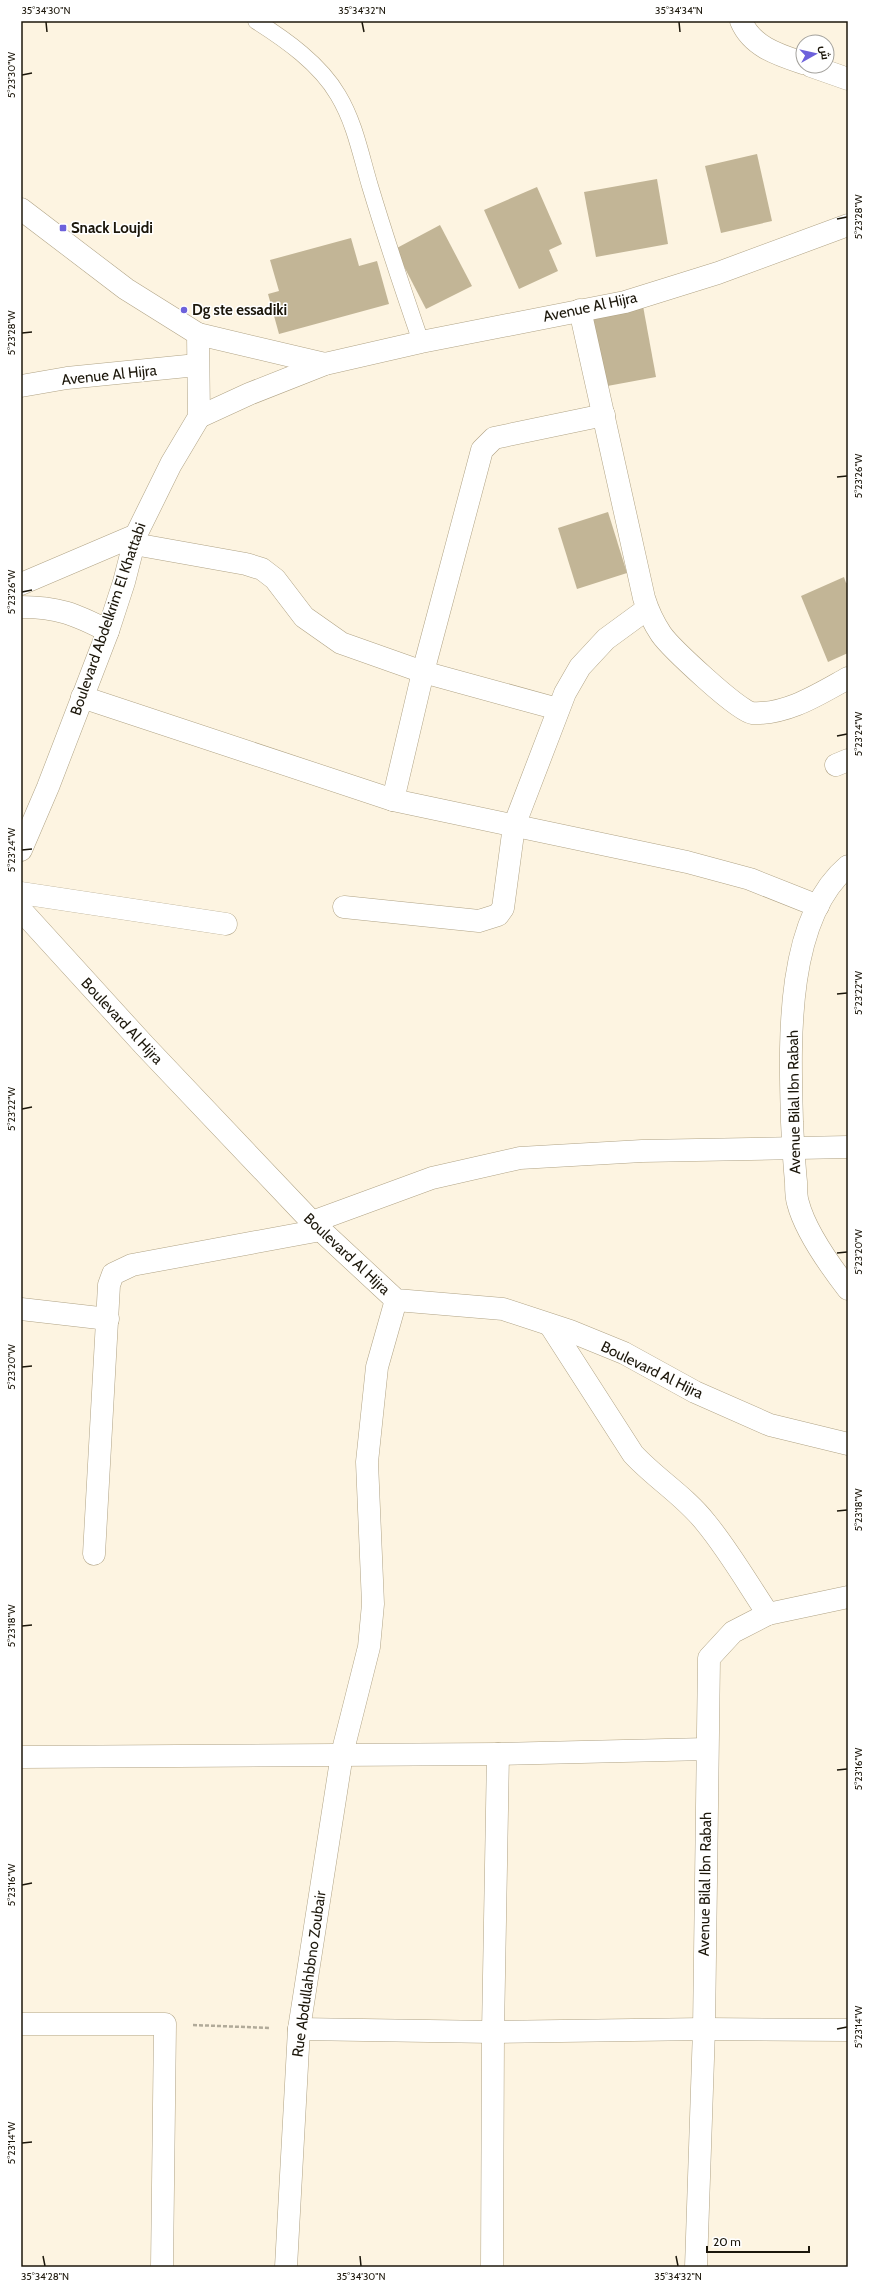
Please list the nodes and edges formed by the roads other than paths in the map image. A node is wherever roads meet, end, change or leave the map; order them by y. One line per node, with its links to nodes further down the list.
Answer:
1 (256, 21): 10 (lane)
2 (741, 21): 3 (street)
3 (795, 60)
4 (834, 74): 5 (street)
5 (848, 79)
6 (21, 210): 9 (street, Avenue Al Hijra)
7 (848, 225): 8 (street, Avenue Al Hijra)
8 (580, 310): 10 (street, Avenue Al Hijra); 14 (street)
9 (198, 334): 11 (street, Avenue Al Hijra); 12 (street)
10 (421, 342): 11 (street, Avenue Al Hijra)
11 (325, 364): 15 (street, Avenue Al Hijra)
12 (197, 365): 13 (street, Avenue Al Hijra); 15 (street)
13 (21, 386)
14 (604, 415): 19 (street); 21 (street)
15 (199, 417): 16 (street, Boulevard Abdelkrim El Khattabi)
16 (135, 539): 17 (street); 20 (street, Boulevard Abdelkrim El Khattabi); 21 (street)
17 (21, 584)
18 (21, 607): 20 (street)
19 (648, 609): 22 (street); 24 (street)
20 (108, 631): 23 (street, Boulevard Abdelkrim El Khattabi)
21 (423, 672): 24 (street); 25 (street)
22 (848, 678)
23 (82, 697): 25 (street); 27 (street, Boulevard Abdelkrim El Khattabi)
24 (558, 709): 26 (street)
25 (393, 800): 26 (street)
26 (514, 826): 30 (street); 31 (street)
27 (21, 850)
28 (848, 866): 30 (street, Avenue Bilal Ibn Rabah)
29 (21, 893): 33 (street)
30 (818, 906): 35 (street, Avenue Bilal Ibn Rabah)
31 (344, 907)
32 (21, 910): 36 (street, Boulevard Al Hijra)
33 (226, 924)
34 (848, 1147): 35 (street)
35 (793, 1150): 36 (street); 37 (street, Avenue Bilal Ibn Rabah)
36 (317, 1226): 38 (street, Boulevard Al Hijra); 40 (street)
37 (848, 1289)
38 (396, 1300): 41 (street, Boulevard Al Hijra); 47 (street, Rue Abdullahbbno Zoubair)
39 (21, 1309): 40 (street)
40 (108, 1319): 43 (street)
41 (550, 1325): 42 (street, Boulevard Al Hijra); 45 (street)
42 (848, 1444)
43 (94, 1554)
44 (848, 1597): 45 (street, Avenue Bilal Ibn Rabah)
45 (768, 1614): 46 (street, Avenue Bilal Ibn Rabah)
46 (707, 1749): 48 (street); 52 (street, Avenue Bilal Ibn Rabah)
47 (342, 1754): 48 (street); 49 (street); 51 (street, Rue Abdullahbbno Zoubair)
48 (498, 1754): 54 (street)
49 (21, 1757)
50 (21, 2024): 55 (street)
51 (299, 2029): 54 (street); 56 (street, Rue Abdullahbbno Zoubair)
52 (704, 2029): 53 (street); 54 (street); 58 (street, Avenue Bilal Ibn Rabah)
53 (848, 2030)
54 (493, 2032): 57 (street)
55 (162, 2267)
56 (286, 2267)
57 (492, 2267)
58 (696, 2267)

